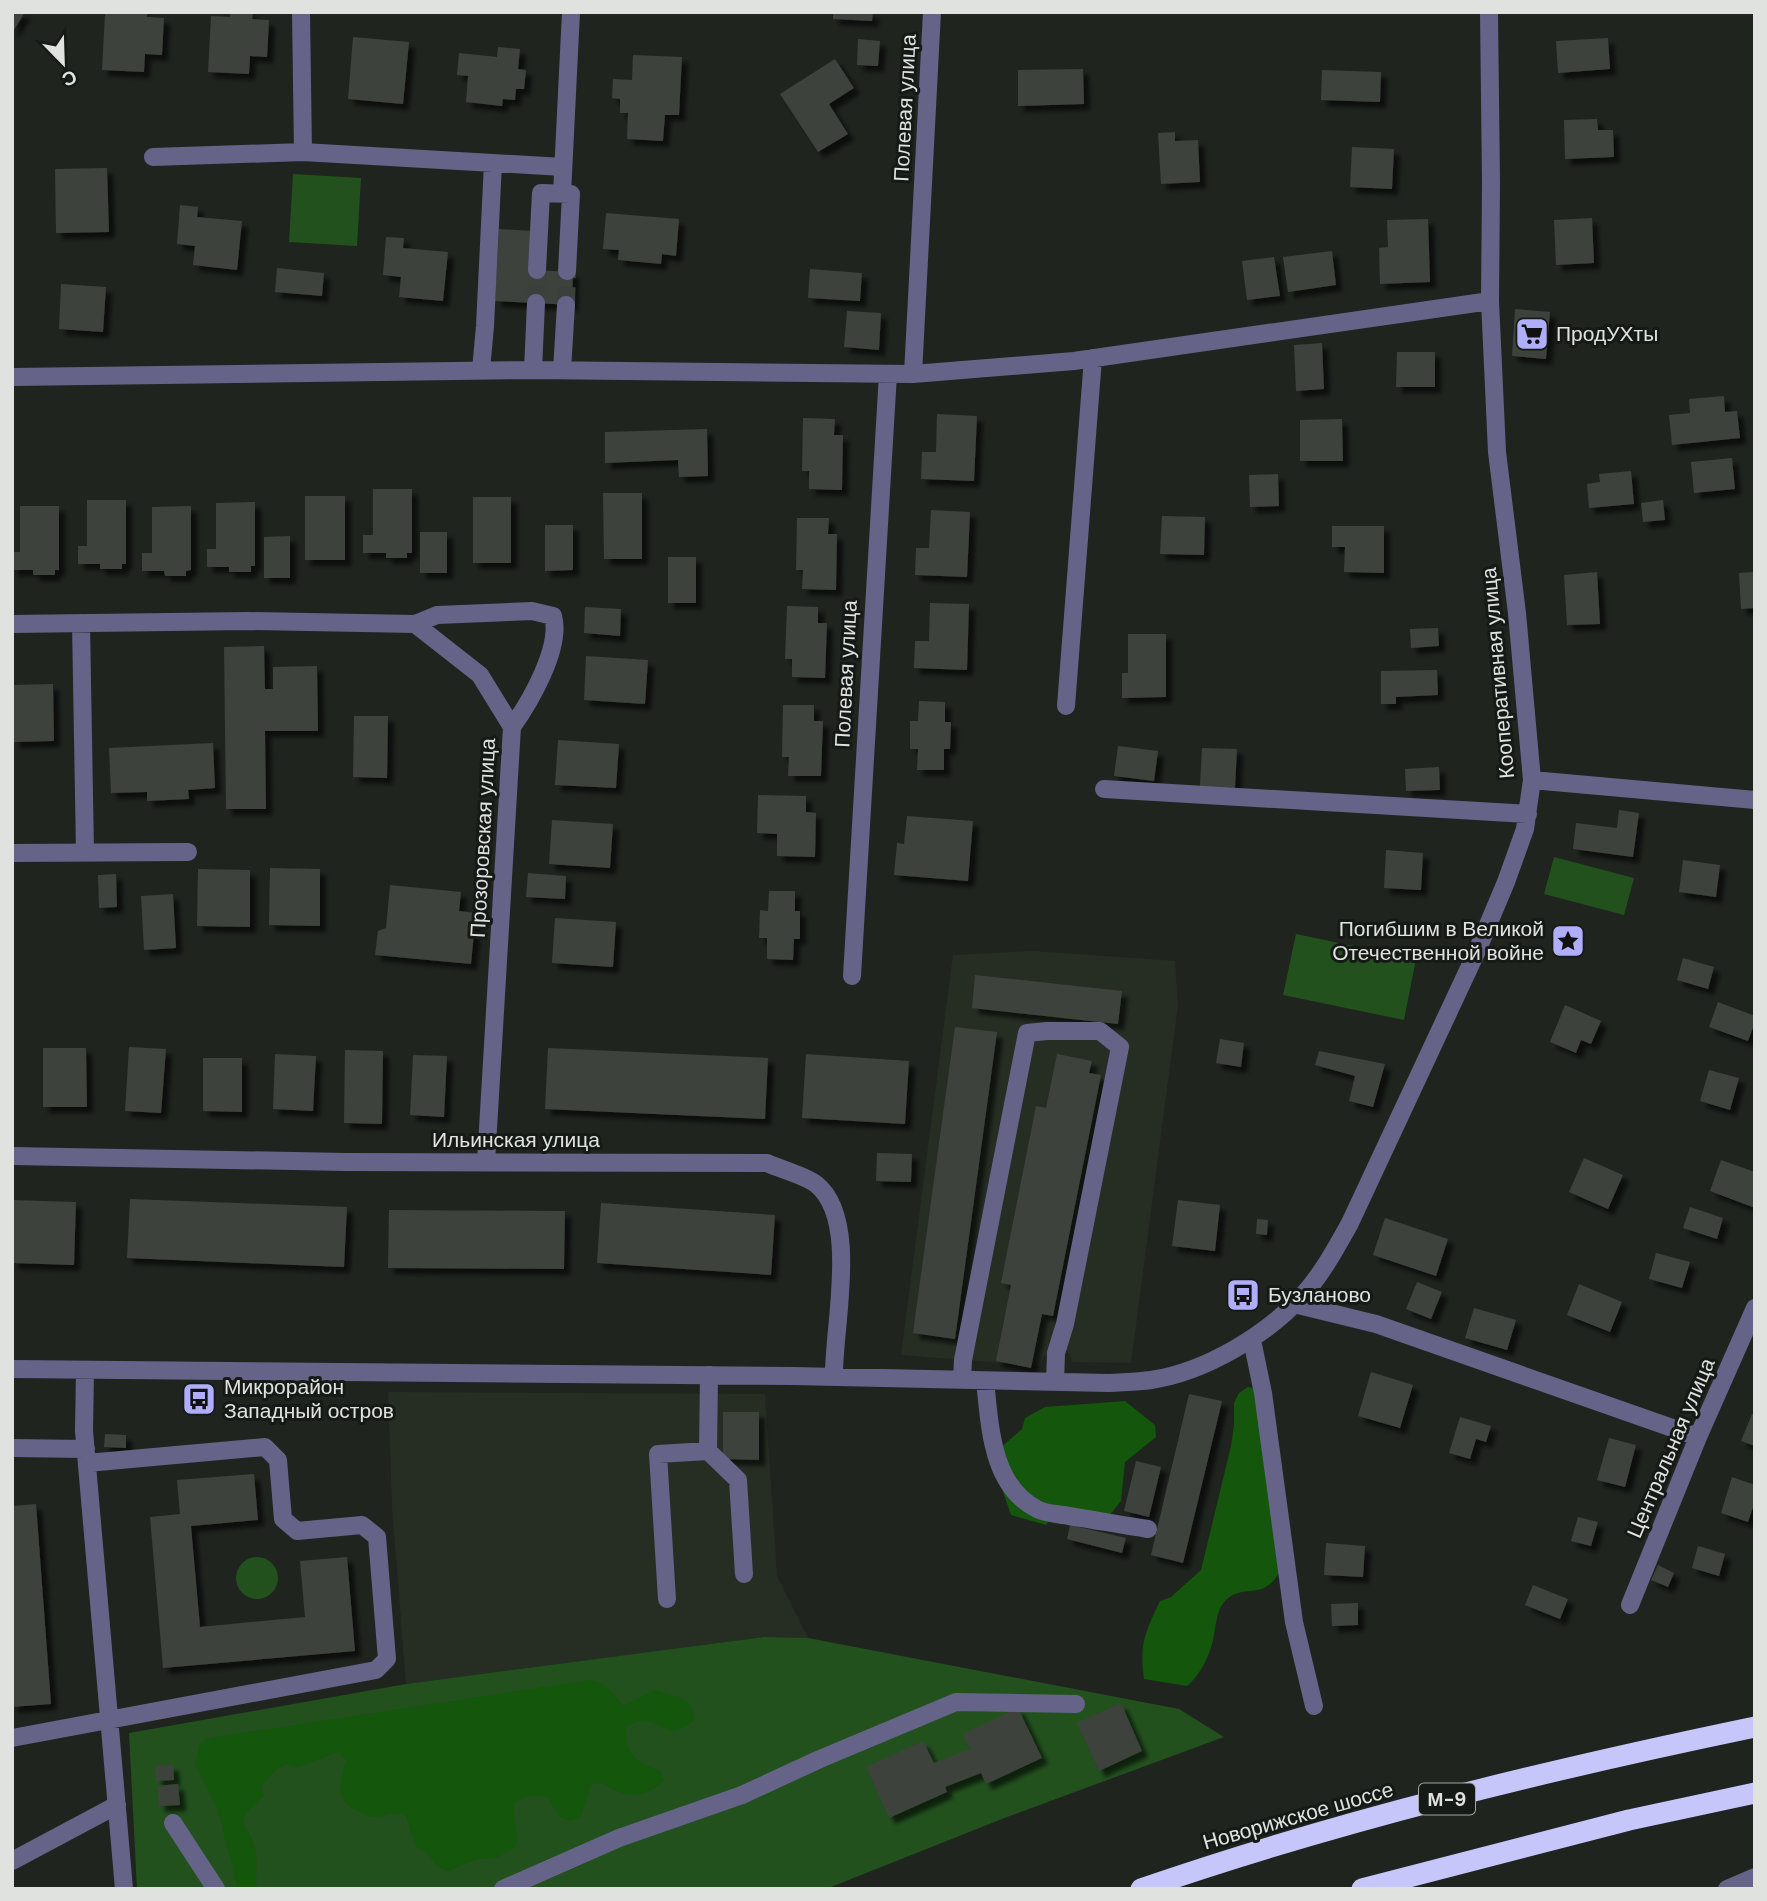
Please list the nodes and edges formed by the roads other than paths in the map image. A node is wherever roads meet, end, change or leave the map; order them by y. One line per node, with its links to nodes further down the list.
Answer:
1 (301, 12): 5 (street)
2 (571, 12): 8 (street)
3 (932, 12): 20 (street, Полевая улица)
4 (1489, 12): 12 (street, Кооперативная улица)
5 (303, 152): 6 (street); 7 (street)
6 (153, 157)
7 (493, 163): 8 (street); 16 (street)
8 (563, 167): 9 (street)
9 (567, 194): 10 (street); 11 (street)
10 (537, 270)
11 (567, 271)
12 (1490, 301): 15 (street); 27 (street, Кооперативная улица)
13 (536, 303): 17 (street)
14 (566, 305): 18 (street)
15 (1093, 358): 20 (street); 25 (street)
16 (481, 370): 17 (street); 21 (street)
17 (533, 370): 18 (street)
18 (562, 370): 19 (street)
19 (888, 374): 20 (street); 34 (street, Полевая улица)
20 (913, 374)
21 (12, 377)
22 (81, 623): 23 (street); 24 (street); 31 (street)
23 (12, 624)
24 (415, 624): 26 (street, Прозоровская улица); 26 (street)
25 (1066, 706)
26 (512, 727): 36 (street, Прозоровская улица)
27 (1532, 780): 29 (street); 30 (street, Кооперативная улица)
28 (1104, 789): 30 (street)
29 (1755, 800)
30 (1528, 814): 37 (street, Кооперативная улица)
31 (85, 852): 32 (street); 33 (street)
32 (188, 852)
33 (12, 853)
34 (852, 976)
35 (12, 1156): 36 (street, Ильинская улица)
36 (486, 1163): 43 (street, Ильинская улица)
37 (1294, 1304): 39 (street, Кооперативная улица); 47 (street)
38 (1755, 1308): 47 (street, Центральная улица)
39 (1252, 1340): 46 (street, Кооперативная улица); 56 (street)
40 (12, 1369): 41 (street, Кооперативная улица)
41 (85, 1370): 42 (street, Кооперативная улица); 50 (street)
42 (709, 1375): 43 (street, Кооперативная улица); 49 (street)
43 (834, 1377): 44 (street, Кооперативная улица)
44 (962, 1380): 45 (street, Кооперативная улица); 46 (street)
45 (985, 1381): 46 (street, Кооперативная улица); 51 (street)
46 (1055, 1382)
47 (1698, 1437): 54 (street, Центральная улица)
48 (12, 1448): 50 (street)
49 (708, 1451): 52 (street); 53 (street)
50 (87, 1456): 57 (street); 57 (street)
51 (1149, 1530)
52 (744, 1574)
53 (667, 1599)
54 (1630, 1605)
55 (1076, 1704): 67 (street)
56 (1314, 1706)
57 (110, 1719): 59 (street); 61 (street)
58 (1755, 1727): 68 (highway, Новорижское шоссе / М-9)
59 (12, 1738)
60 (1755, 1793): 69 (highway)
61 (117, 1805): 63 (street); 65 (street)
62 (173, 1823): 66 (street)
63 (12, 1861)
64 (1755, 1877): 70 (street)
65 (124, 1889)
66 (216, 1889)
67 (503, 1889)
68 (1141, 1889)
69 (1362, 1889)
70 (1727, 1889)

